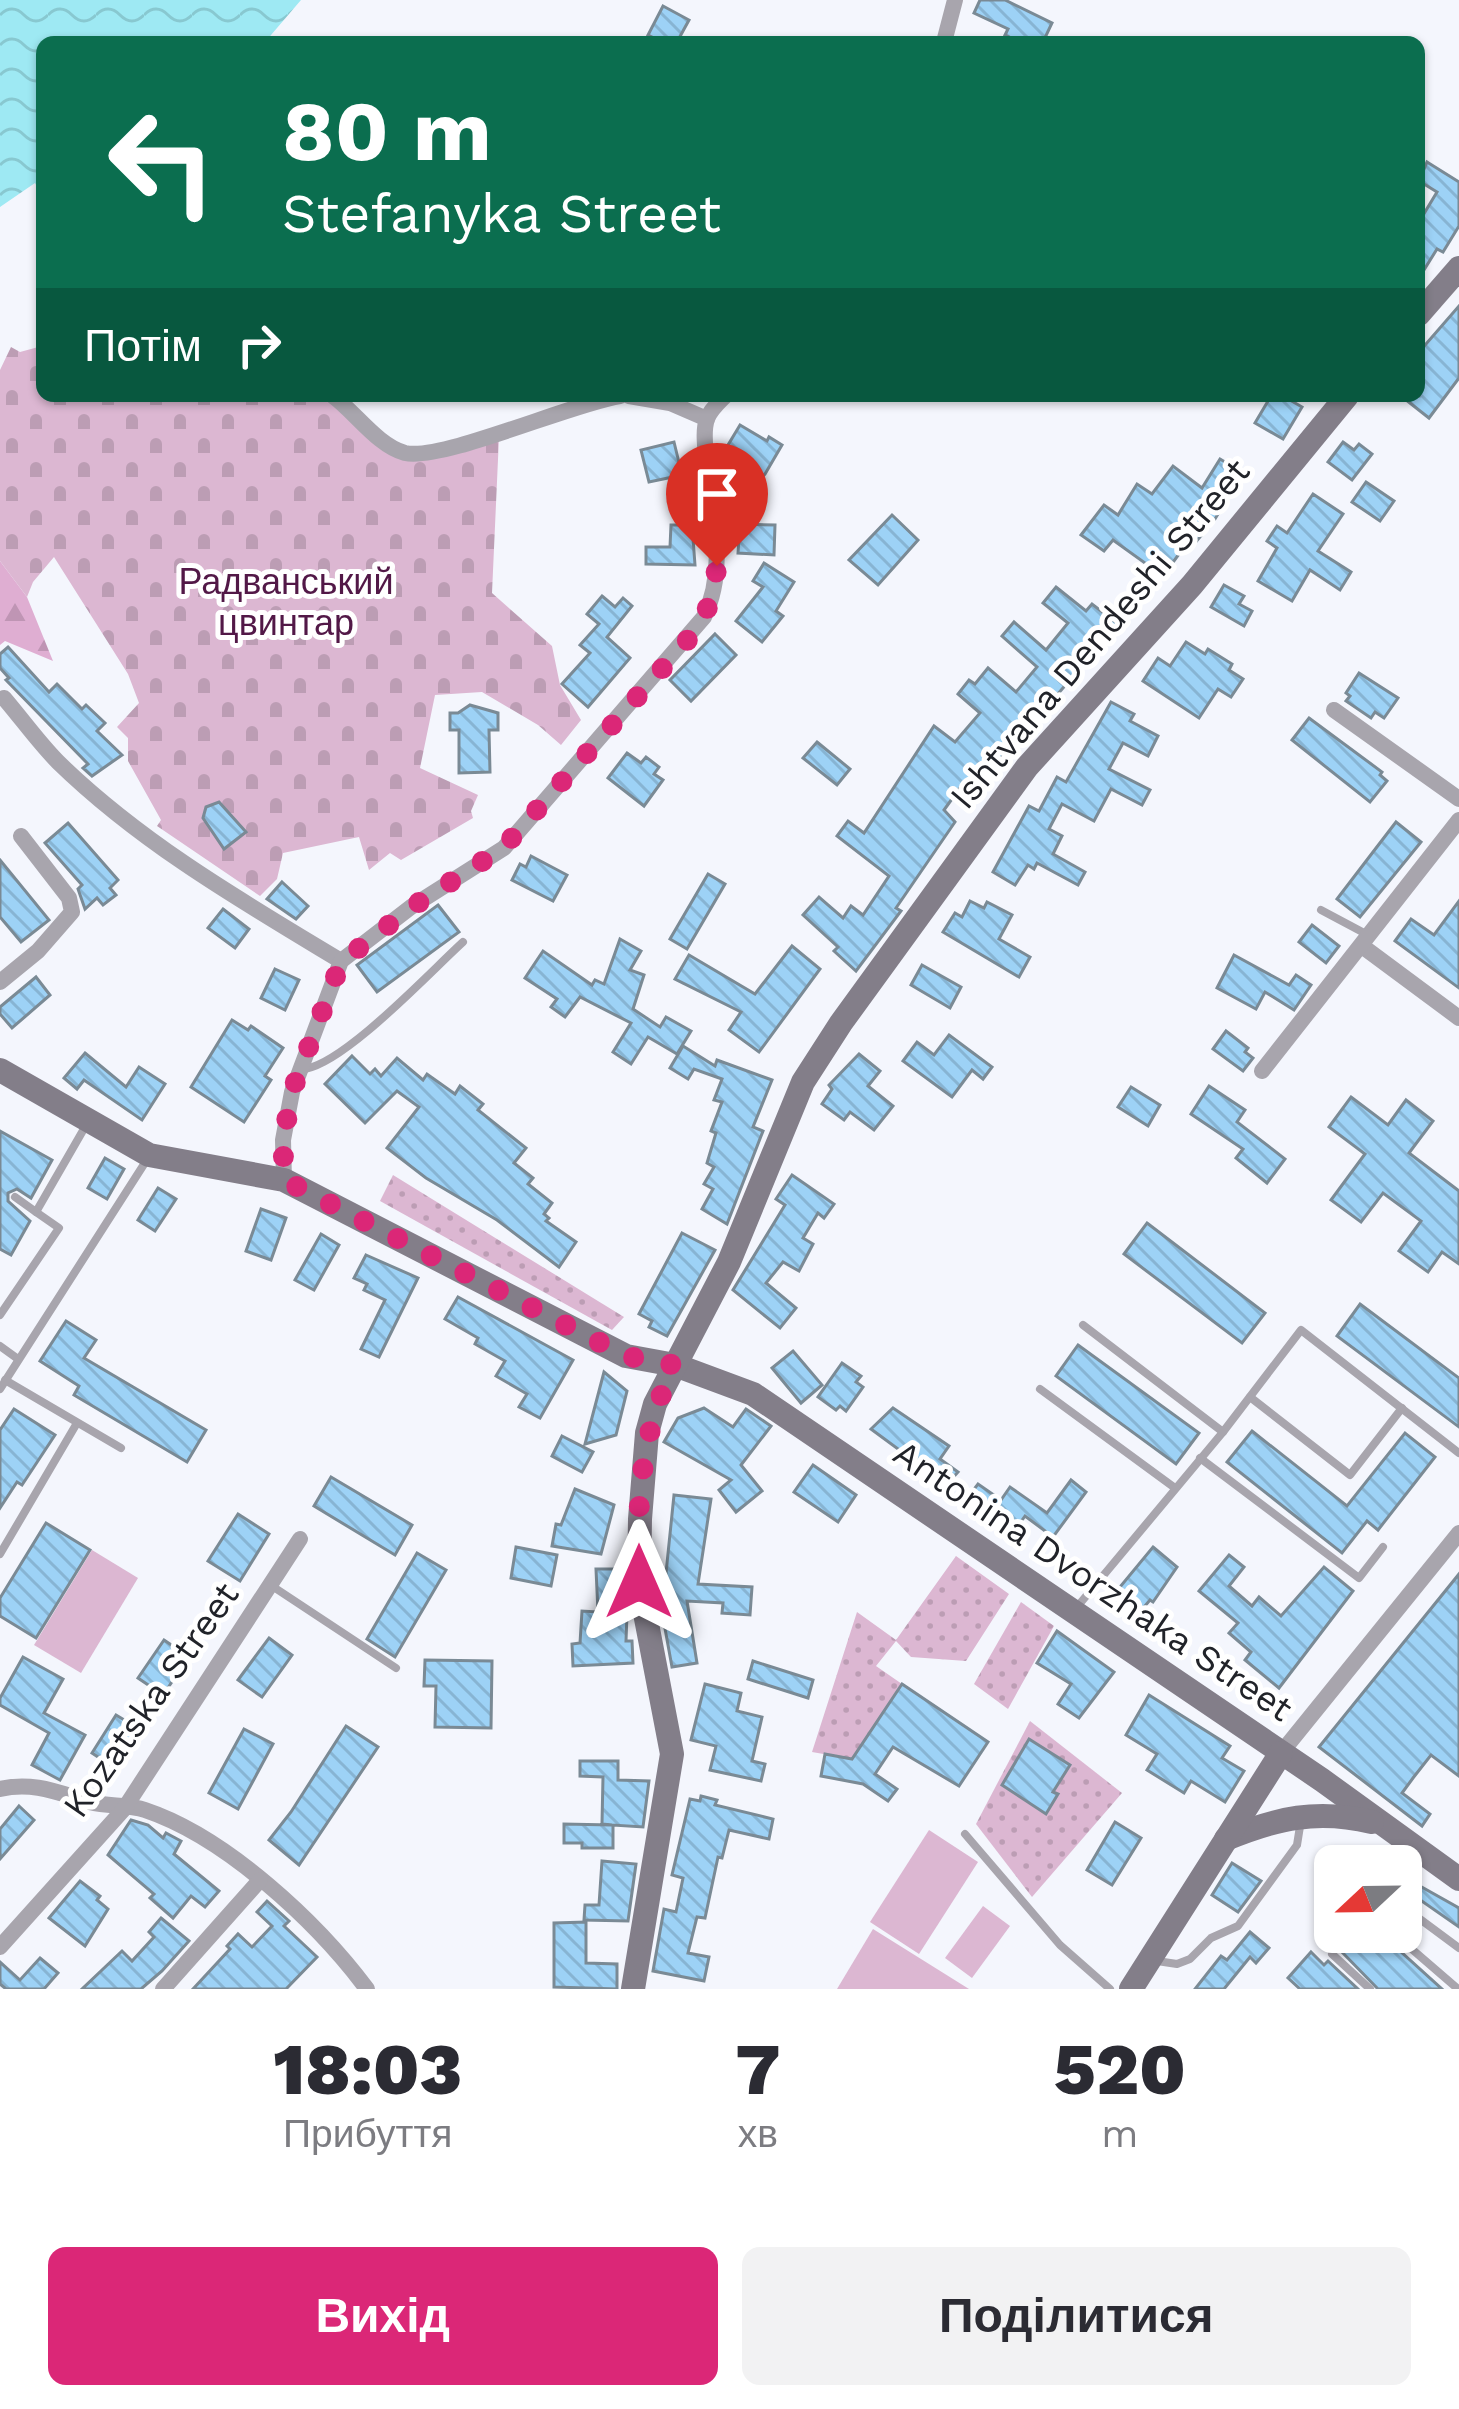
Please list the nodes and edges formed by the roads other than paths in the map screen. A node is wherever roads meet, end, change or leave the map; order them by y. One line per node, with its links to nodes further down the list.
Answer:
1 (955, 0): 2 (street)
2 (946, 36)
3 (1459, 268): 4 (street)
4 (1425, 307)
5 (340, 402): 6 (street)
6 (596, 402)
7 (675, 402): 10 (street)
8 (720, 402): 10 (street)
9 (1342, 402): 36 (street, Ishtvana Dendeshi Street)
10 (706, 419): 11 (street)
11 (708, 488): 12 (lane); 21 (street)
12 (673, 496)
13 (4, 698): 21 (street)
14 (1334, 710): 15 (street)
15 (1459, 799)
16 (1459, 820): 19 (street)
17 (21, 836): 22 (street)
18 (1321, 910): 19 (lane)
19 (1365, 940): 23 (street); 26 (street)
20 (463, 942): 25 (lane)
21 (341, 962): 25 (street)
22 (0, 982)
23 (1459, 1018)
24 (0, 1070): 27 (street, Antonina Dvorzhaka Street)
25 (298, 1071): 29 (street)
26 (1262, 1071)
27 (89, 1121): 28 (street, Antonina Dvorzhaka Street); 31 (lane)
28 (149, 1155): 29 (street, Antonina Dvorzhaka Street); 35 (lane)
29 (284, 1180): 36 (street, Antonina Dvorzhaka Street)
30 (15, 1197): 31 (lane)
31 (36, 1212): 32 (lane)
32 (0, 1315)
33 (1083, 1325): 42 (lane)
34 (0, 1346): 35 (lane)
35 (19, 1360): 37 (lane)
36 (675, 1365): 52 (street, Antonina Dvorzhaka Street); 71 (street, Ishtvana Dendeshi Street)
37 (3, 1384): 41 (lane)
38 (1040, 1389): 46 (lane)
39 (1250, 1397): 40 (lane); 40 (lane); 42 (lane)
40 (1402, 1408): 44 (lane)
41 (77, 1423): 43 (lane); 50 (lane)
42 (1223, 1432): 45 (lane)
43 (121, 1448)
44 (1459, 1453)
45 (1200, 1458): 46 (lane); 49 (lane)
46 (1175, 1488): 52 (lane)
47 (1459, 1533): 54 (street)
48 (300, 1539): 51 (street, Kozatska Street)
49 (1384, 1547)
50 (0, 1554)
51 (271, 1586): 53 (lane); 56 (street, Kozatska Street)
52 (1072, 1612): 54 (street, Antonina Dvorzhaka Street)
53 (396, 1668)
54 (1281, 1753): 58 (street, Antonina Dvorzhaka Street); 60 (street)
55 (0, 1790): 56 (street)
56 (124, 1809): 62 (street); 64 (street, Kozatska Street)
57 (1301, 1814): 58 (street); 60 (street); 68 (lane)
58 (1380, 1824): 61 (street, Antonina Dvorzhaka Street)
59 (965, 1834): 72 (lane)
60 (1224, 1840): 68 (street)
61 (1459, 1879)
62 (260, 1880): 69 (street); 70 (street)
63 (1422, 1921): 65 (lane)
64 (0, 1947)
65 (1459, 1948)
66 (1416, 1953): 75 (lane)
67 (1332, 1954): 74 (lane)
68 (1150, 1959): 73 (street)
69 (163, 1989)
70 (367, 1989)
71 (633, 1989)
72 (1110, 1989)
73 (1131, 1989)
74 (1370, 1989)
75 (1458, 1989)

